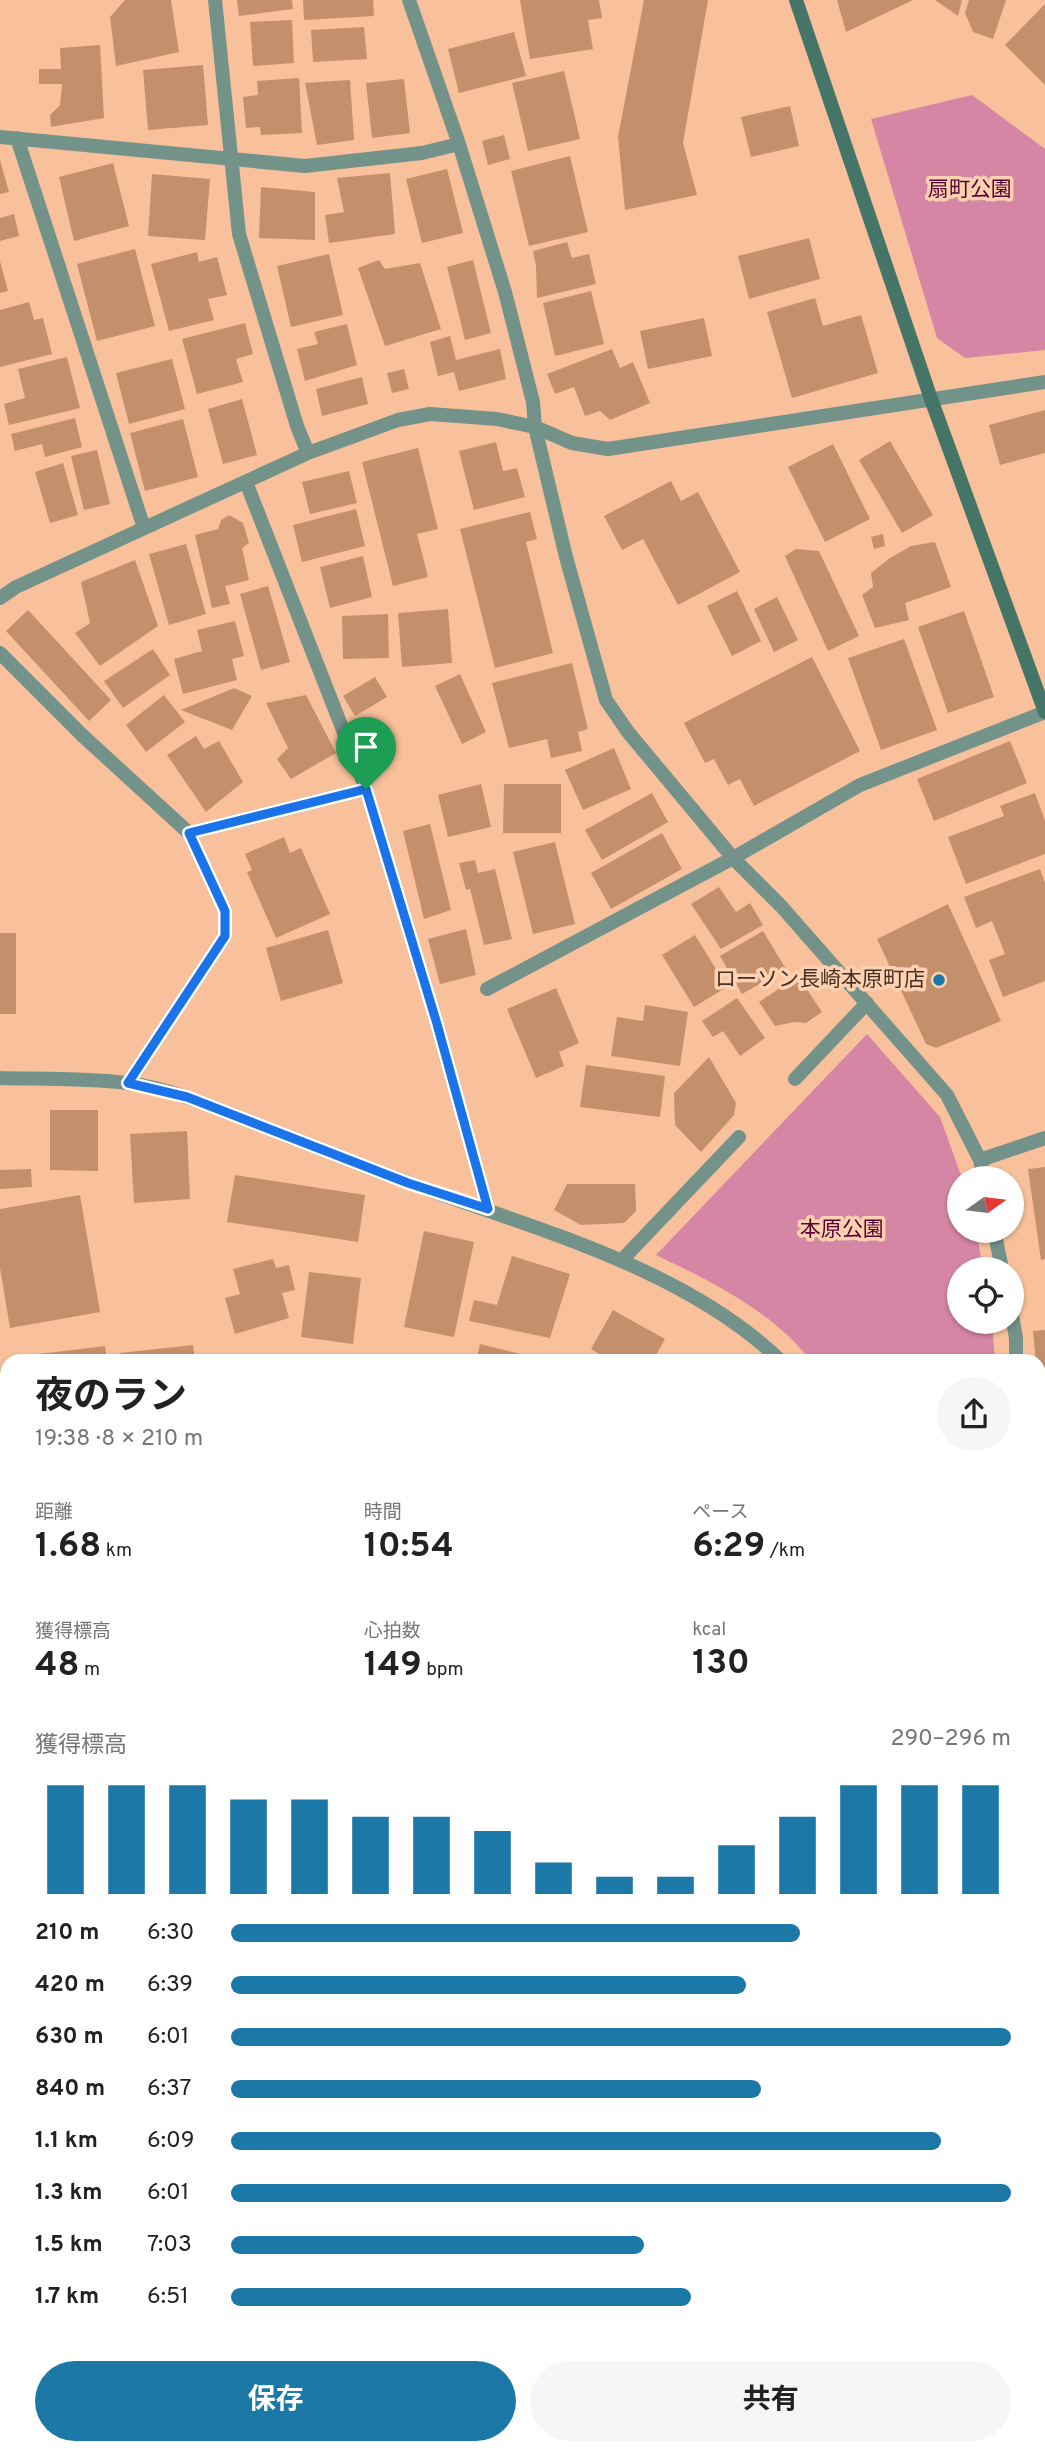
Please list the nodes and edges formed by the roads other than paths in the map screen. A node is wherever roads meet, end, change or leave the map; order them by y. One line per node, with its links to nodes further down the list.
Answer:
1 (215, 0): 7 (street)
2 (409, 0): 6 (street)
3 (796, 0): 9 (street)
4 (0, 136): 5 (street)
5 (17, 138): 7 (street); 13 (street)
6 (459, 144): 7 (street); 10 (street)
7 (232, 160): 11 (street)
8 (1045, 382): 9 (street)
9 (931, 399): 10 (street); 16 (street)
10 (535, 427): 11 (street); 19 (street)
11 (308, 453): 12 (street)
12 (246, 482): 13 (street); 17 (street)
13 (144, 528): 14 (street)
14 (0, 598)
15 (0, 653): 18 (street)
16 (1045, 712): 19 (street)
17 (366, 789): 18 (street); 29 (street)
18 (189, 833): 24 (street)
19 (733, 858): 20 (street); 21 (street)
20 (487, 989)
21 (867, 1003): 23 (street); 27 (street)
22 (0, 1078): 24 (street)
23 (795, 1079)
24 (128, 1083): 29 (street)
25 (739, 1137): 30 (street)
26 (1045, 1138): 27 (street)
27 (980, 1160): 28 (street)
28 (981, 1166)
29 (488, 1209): 30 (street)
30 (621, 1261): 32 (street)
31 (1015, 1334): 33 (street)
32 (772, 1354)
33 (1016, 1354)

